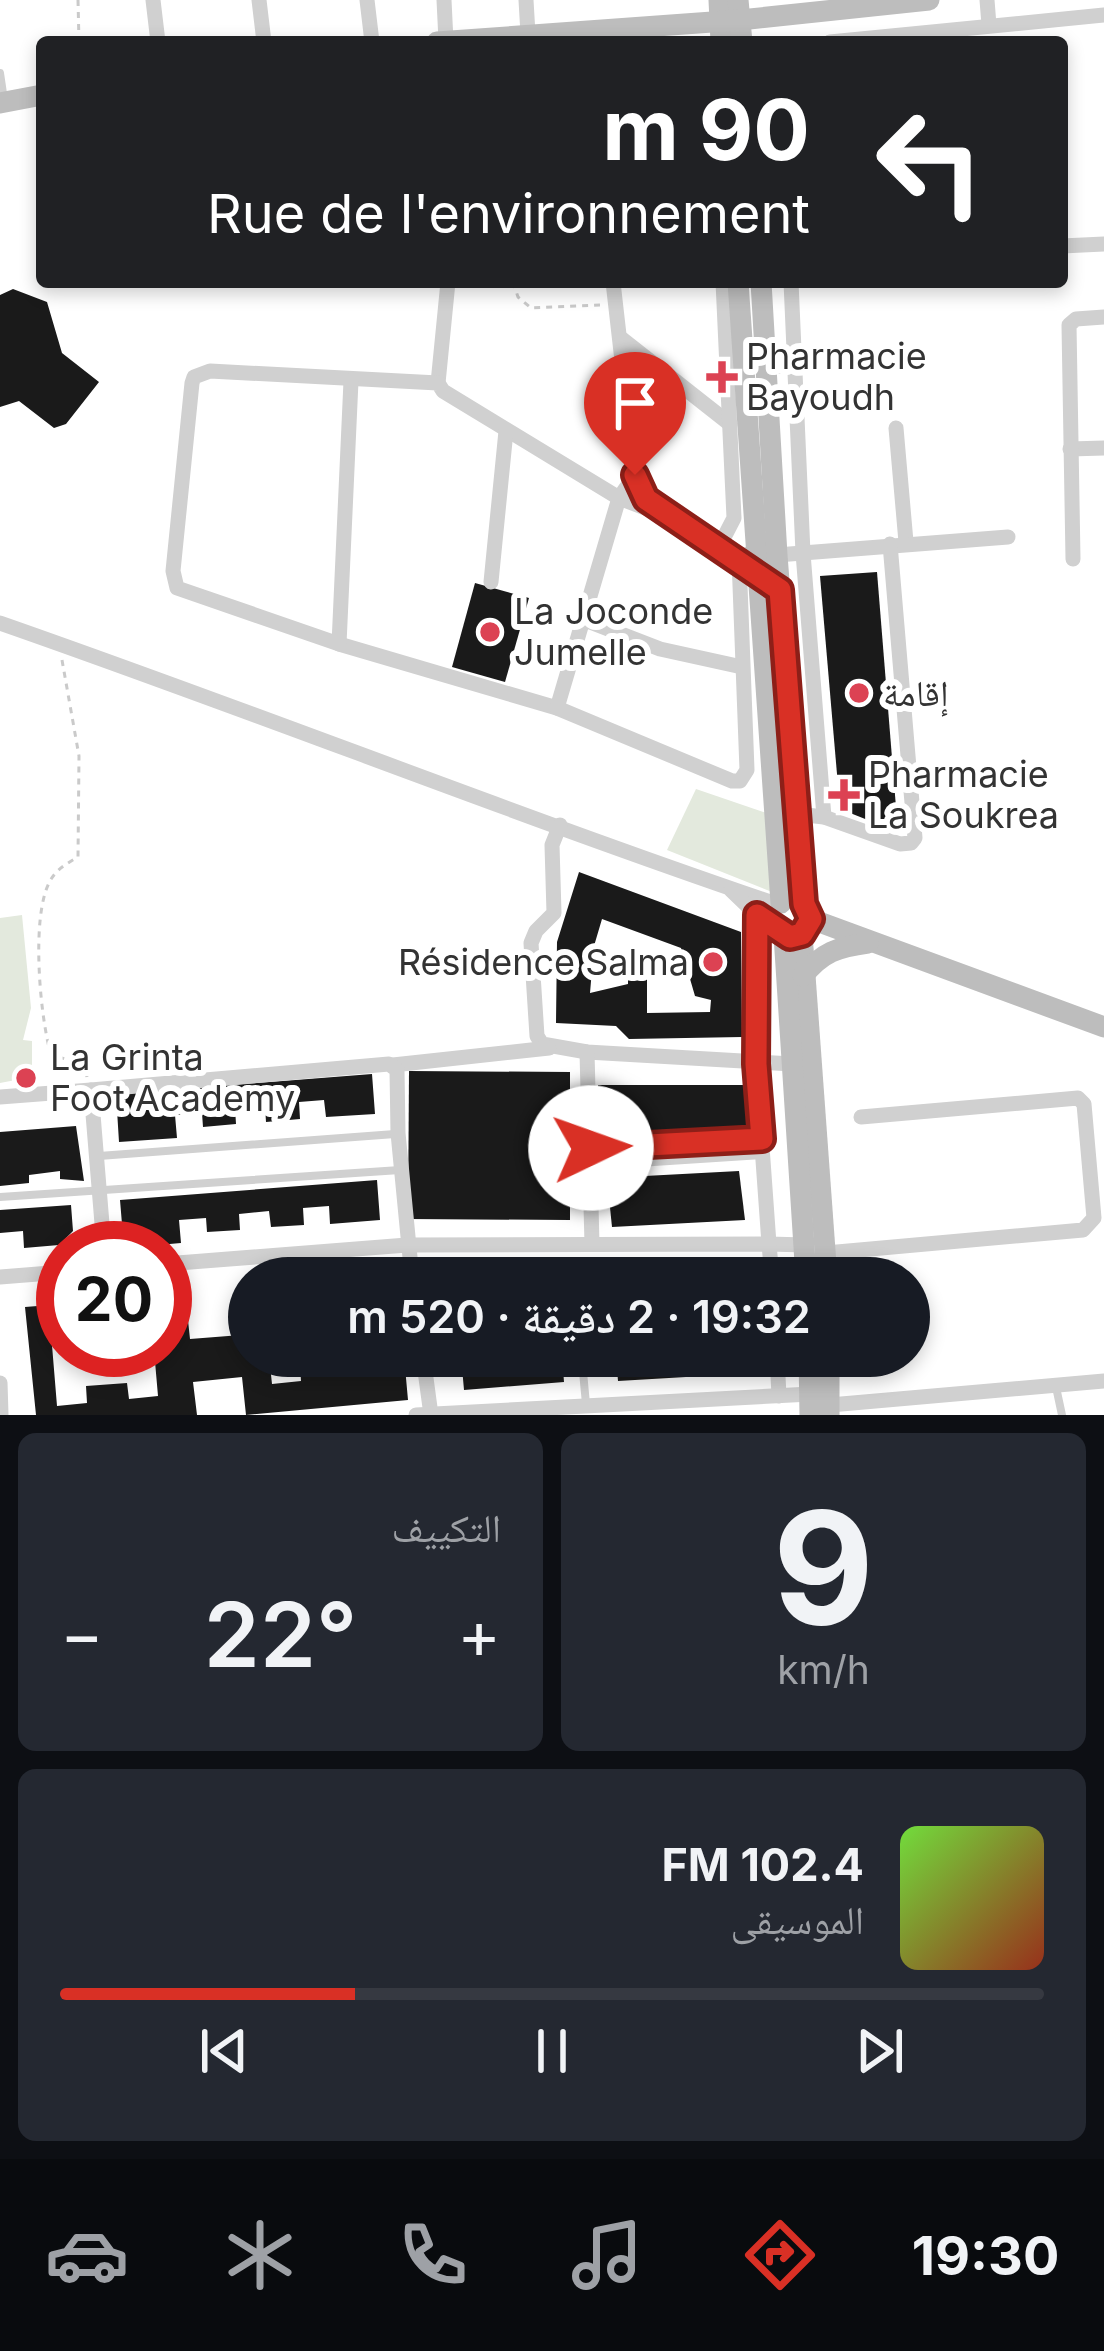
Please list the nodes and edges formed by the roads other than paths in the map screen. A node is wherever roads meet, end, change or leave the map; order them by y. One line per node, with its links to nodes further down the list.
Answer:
1 (153, 0): 15 (street)
2 (259, 0): 16 (street)
3 (368, 0): 17 (street)
4 (443, 0): 18 (street)
5 (526, 0): 13 (street)
6 (929, 0): 8 (main road)
7 (987, 0): 12 (street)
8 (827, 5): 10 (main road)
9 (1104, 15): 11 (street)
10 (730, 21): 13 (main road)
11 (1014, 23): 12 (street); 20 (street)
12 (989, 26): 14 (street)
13 (528, 34): 19 (main road)
14 (966, 35)
15 (157, 36)
16 (263, 36)
17 (371, 36)
18 (441, 36)
19 (506, 36)
20 (1015, 36)
21 (0, 73): 23 (lane)
22 (36, 96): 23 (main road)
23 (2, 102)
24 (1104, 244): 25 (street)
25 (1068, 246)
26 (447, 288): 38 (street)
27 (613, 288): 33 (street)
28 (723, 288): 39 (street)
29 (738, 288): 51 (main road)
30 (761, 288): 36 (main road)
31 (790, 288): 35 (street)
32 (1104, 317): 43 (street)
33 (622, 339): 39 (street); 44 (street)
34 (920, 352): 35 (street)
35 (794, 364): 36 (street); 50 (street)
36 (767, 367): 51 (main road)
37 (351, 381): 38 (street); 57 (street); 57 (street)
38 (438, 383): 41 (street)
39 (730, 424): 49 (street)
40 (896, 428): 48 (street)
41 (506, 431): 45 (street); 53 (street)
42 (1104, 448): 43 (street)
43 (1070, 449): 52 (street)
44 (635, 475): 45 (street); 46 (street)
45 (619, 498): 46 (street); 55 (street)
46 (671, 517): 49 (street)
47 (1008, 537): 48 (street)
48 (898, 543): 50 (street); 61 (street)
49 (719, 547): 51 (street)
50 (803, 553): 51 (street); 61 (street)
51 (758, 554): 54 (main road); 58 (street)
52 (1073, 559)
53 (491, 582)
54 (770, 584): 60 (main road); 64 (main road)
55 (585, 620): 58 (street); 59 (street)
56 (0, 623): 62 (street)
57 (339, 644): 59 (street)
58 (742, 667): 59 (street)
59 (557, 708)
60 (797, 814): 61 (street); 64 (main road)
61 (824, 817)
62 (560, 825): 63 (street); 68 (street)
63 (729, 888): 64 (street); 64 (street)
64 (787, 918): 65 (main road); 66 (main road); 70 (street); 71 (main road)
65 (868, 943): 66 (main road); 67 (main road)
66 (802, 976): 89 (main road)
67 (1104, 1027)
68 (550, 1048): 69 (street); 72 (street)
69 (587, 1052): 70 (street); 78 (street)
70 (756, 1064): 71 (street); 77 (street)
71 (792, 1064): 89 (main road)
72 (393, 1065): 73 (street); 76 (street)
73 (91, 1090): 74 (street); 79 (street)
74 (0, 1097)
75 (861, 1117): 82 (street)
76 (398, 1133): 79 (lane); 81 (street)
77 (762, 1147): 78 (lane); 80 (lane); 87 (street)
78 (591, 1148): 80 (street)
79 (98, 1156): 83 (street)
80 (592, 1166): 86 (street)
81 (402, 1170): 83 (lane); 88 (street)
82 (1098, 1181): 89 (street)
83 (100, 1188): 84 (lane); 85 (street)
84 (0, 1197)
85 (102, 1221)
86 (592, 1244): 87 (street); 88 (street)
87 (769, 1244): 89 (street); 91 (street)
88 (407, 1245): 90 (street); 94 (street)
89 (815, 1249): 92 (main road); 93 (main road)
90 (409, 1257)
91 (770, 1257)
92 (813, 1257)
93 (818, 1257)
94 (192, 1262)
95 (36, 1274): 96 (street)
96 (0, 1277)
97 (426, 1377): 108 (street)
98 (584, 1377): 106 (lane)
99 (778, 1377): 105 (street)
100 (817, 1377): 107 (main road)
101 (829, 1377): 107 (main road)
102 (1104, 1381): 104 (street)
103 (0, 1383): 109 (street)
104 (1055, 1386): 107 (street); 111 (lane)
105 (779, 1396): 106 (street); 107 (street)
106 (586, 1405): 108 (street)
107 (829, 1408)
108 (431, 1414): 110 (street)
109 (1, 1415)
110 (416, 1415)
111 (1062, 1415)

